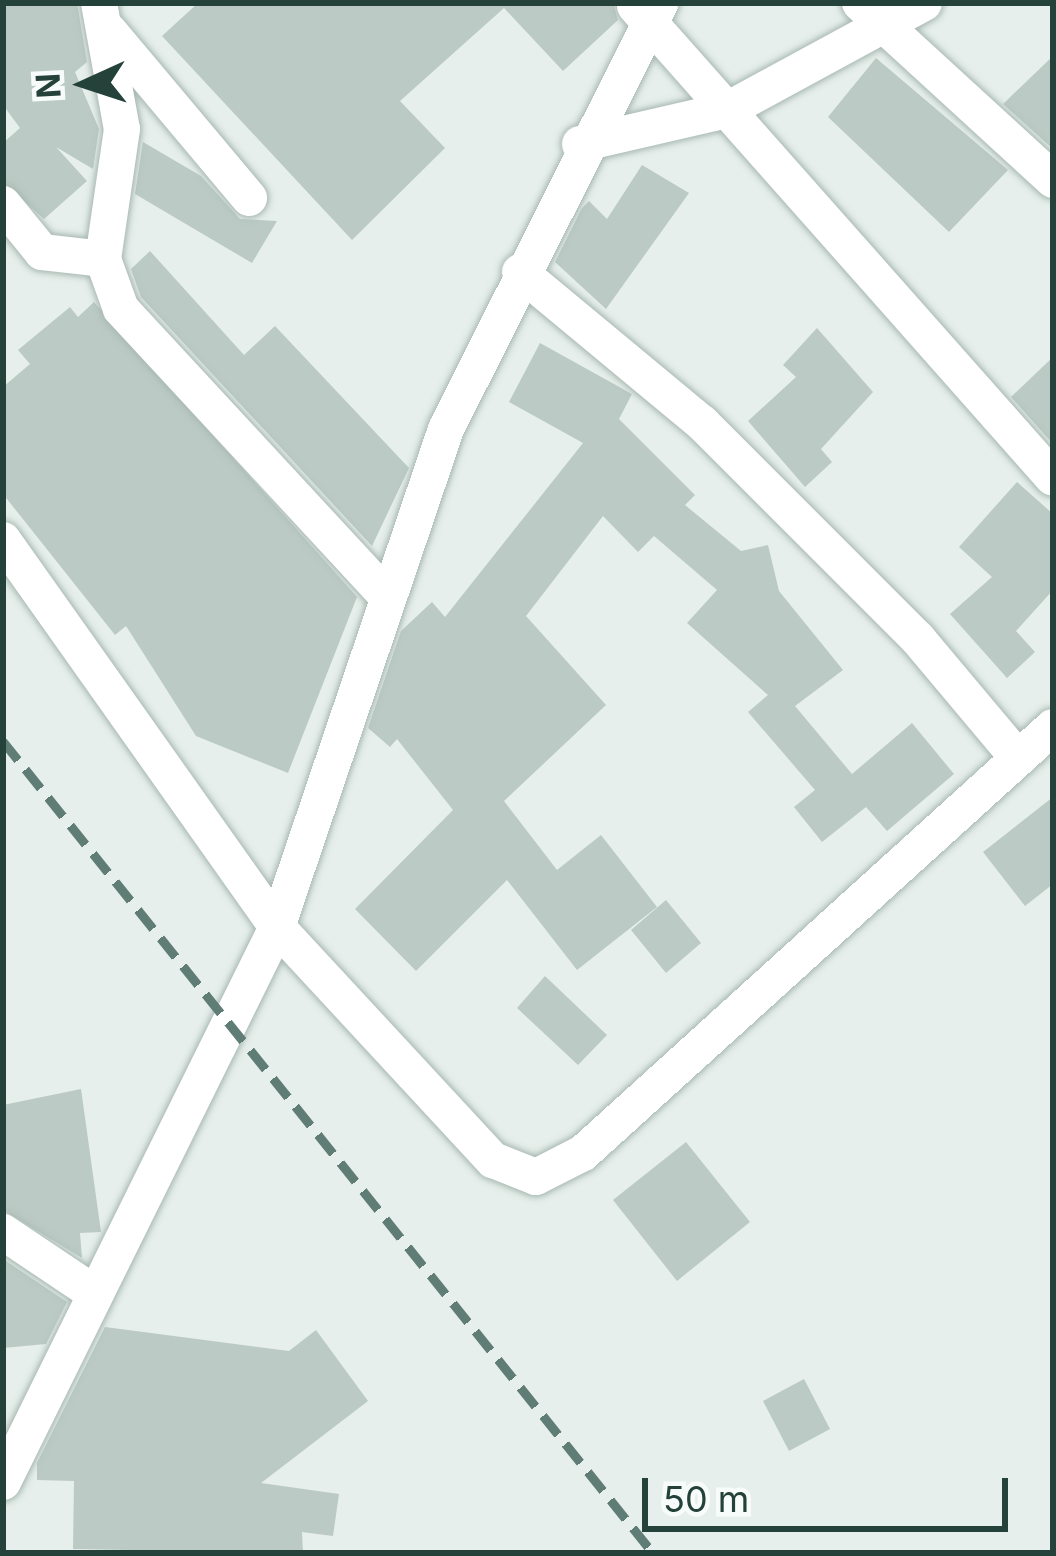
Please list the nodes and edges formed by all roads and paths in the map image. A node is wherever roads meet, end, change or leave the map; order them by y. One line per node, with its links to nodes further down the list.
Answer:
1 (924, 3): 3 (street)
2 (647, 9): 5 (street); 6 (street)
3 (869, 15): 5 (street); 7 (street)
4 (104, 17): 8 (street); 10 (street)
5 (727, 110): 6 (street); 12 (street)
6 (580, 144): 11 (street)
7 (1053, 180)
8 (249, 198)
9 (3, 204): 10 (street)
10 (103, 259): 14 (street)
11 (520, 272): 14 (street); 16 (street)
12 (1053, 478)
13 (3, 540): 17 (street)
14 (382, 592): 17 (street)
15 (1053, 728): 16 (street)
16 (1018, 758): 17 (street)
17 (277, 927): 19 (street)
18 (3, 1232): 19 (street)
19 (91, 1291): 20 (street)
20 (3, 1482)

